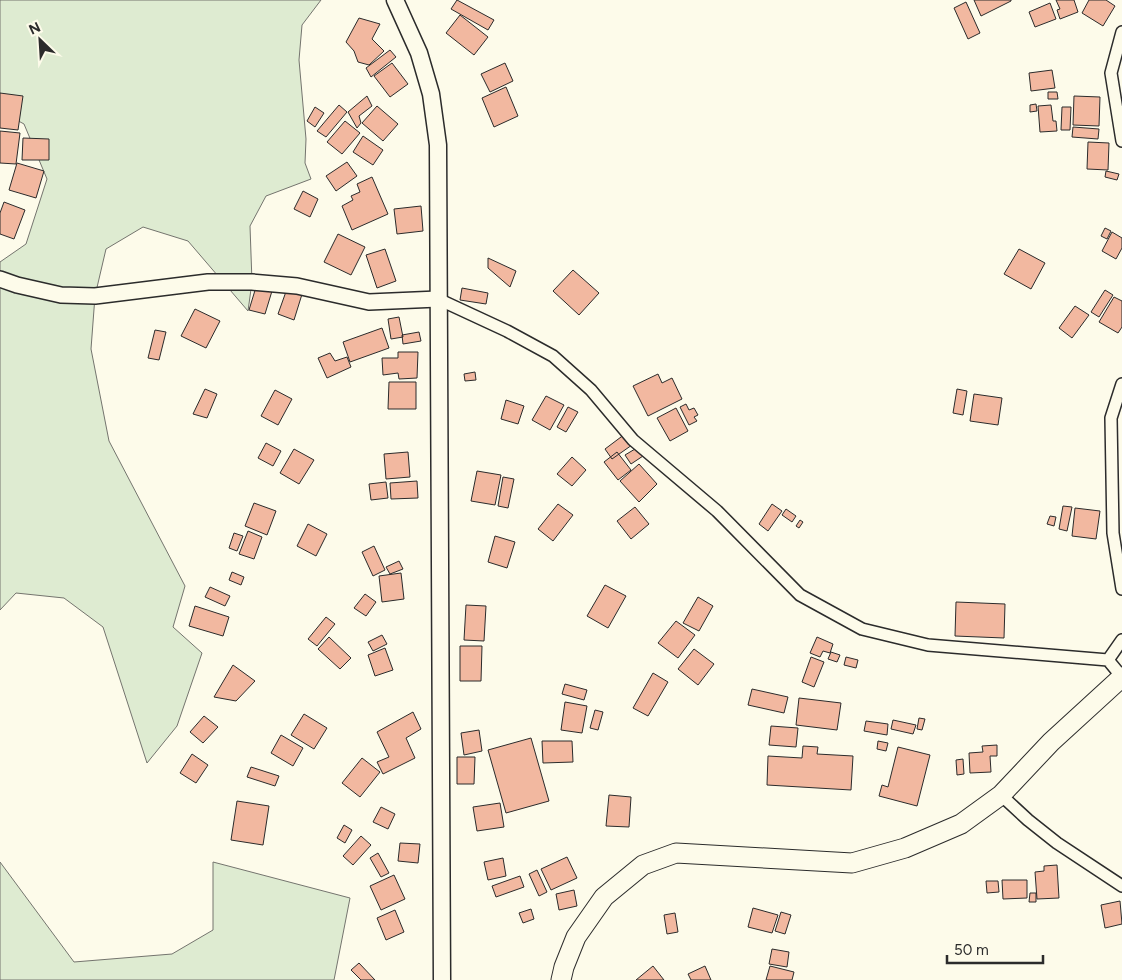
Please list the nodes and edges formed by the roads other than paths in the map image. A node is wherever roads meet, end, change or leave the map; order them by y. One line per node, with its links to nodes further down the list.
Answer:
1 (395, 0): 5 (main road)
2 (1122, 32): 3 (street)
3 (1122, 141)
4 (0, 279): 5 (street)
5 (438, 299): 9 (street); 13 (main road)
6 (1122, 384): 7 (street)
7 (1122, 589)
8 (1122, 640): 9 (street)
9 (1108, 660): 10 (street)
10 (1122, 677): 11 (highway)
11 (1002, 795): 12 (street); 14 (highway)
12 (1122, 886)
13 (442, 980)
14 (561, 980)

